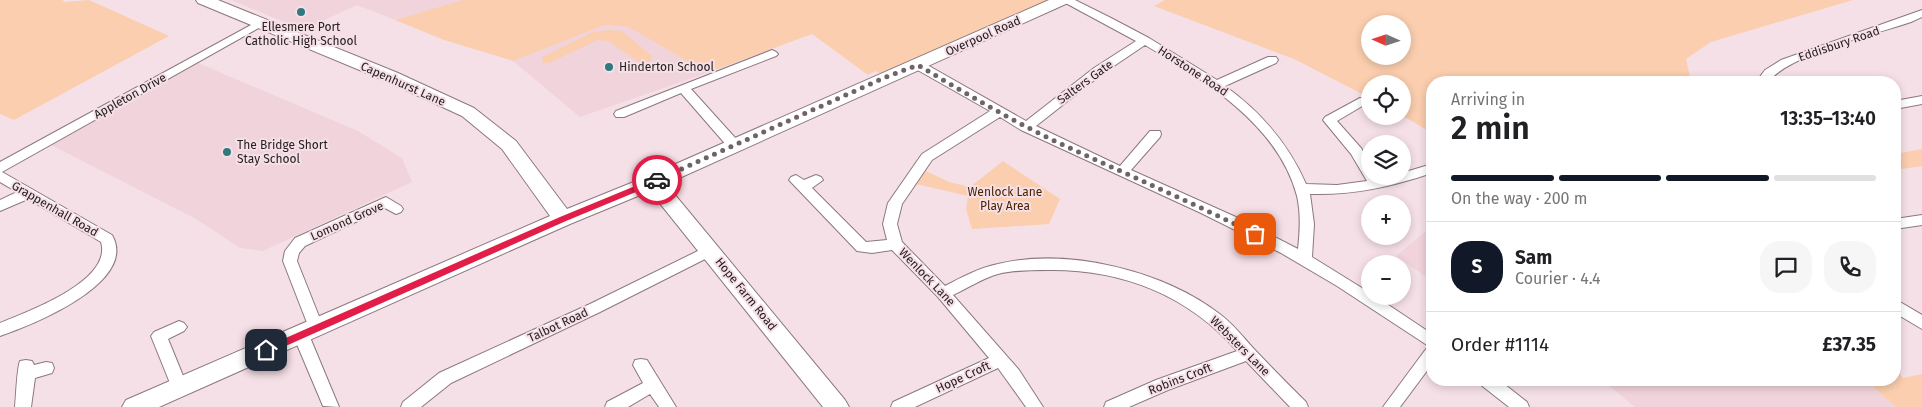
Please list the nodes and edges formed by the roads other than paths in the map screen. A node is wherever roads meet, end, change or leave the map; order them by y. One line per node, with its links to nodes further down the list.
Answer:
1 (204, 0): 5 (street, Capenhurst Lane)
2 (1062, 0): 9 (street, Overpool Road)
3 (1066, 0): 6 (street, Horstone Road)
4 (1922, 14): 10 (street, Eddisbury Road)
5 (260, 23): 22 (street, Appleton Drive); 34 (street, Capenhurst Lane)
6 (1145, 40): 11 (street, Horstone Road); 18 (street, Salters Gate)
7 (772, 54): 12 (street)
8 (1272, 60): 11 (street)
9 (918, 65): 16 (street); 20 (street, Overpool Road)
10 (1766, 76)
11 (1218, 84): 30 (street, Horstone Road)
12 (683, 88): 17 (street); 20 (street)
13 (1922, 100): 15 (street)
14 (1360, 102): 21 (street)
15 (1901, 104)
16 (998, 112): 18 (street); 37 (street, Wenlock Lane)
17 (621, 115)
18 (1026, 126): 24 (street)
19 (1155, 134): 24 (street)
20 (733, 144): 27 (street, Overpool Road)
21 (1361, 159)
22 (0, 168)
23 (1426, 170): 26 (street)
24 (1123, 171): 39 (street)
25 (0, 176): 31 (street, Grappenhall Road)
26 (1411, 176)
27 (653, 182): 34 (street, Overpool Road); 38 (street, Hope Farm Road)
28 (805, 182): 37 (street)
29 (1361, 182): 30 (street)
30 (1302, 189): 39 (street, Horstone Road)
31 (26, 194): 32 (street); 44 (street, Grappenhall Road)
32 (0, 206)
33 (396, 209): 45 (street, Lomond Grove)
34 (563, 219): 45 (street, Overpool Road)
35 (1922, 220): 36 (street)
36 (1901, 223)
37 (895, 244): 40 (street, Wenlock Lane)
38 (710, 250): 58 (street, Talbot Road); 61 (street, Hope Farm Road)
39 (1304, 260): 46 (street)
40 (944, 293): 47 (street, Websters Lane); 48 (street, Wenlock Lane)
41 (1901, 309): 42 (street)
42 (1922, 323)
43 (179, 327): 54 (street)
44 (0, 330)
45 (308, 332): 54 (street, Overpool Road); 55 (street)
46 (1426, 338)
47 (1249, 353): 64 (street, Robins Croft); 65 (street, Websters Lane)
48 (1000, 360): 62 (street, Hope Croft); 63 (street, Wenlock Lane)
49 (1426, 361): 66 (street)
50 (641, 365): 52 (street)
51 (46, 368): 56 (street)
52 (653, 385): 59 (street); 60 (street)
53 (1500, 386): 67 (street)
54 (180, 388): 57 (street, Overpool Road)
55 (331, 406)
56 (23, 407)
57 (134, 407)
58 (409, 407)
59 (612, 407)
60 (668, 407)
61 (837, 407)
62 (899, 407)
63 (1035, 407)
64 (1112, 407)
65 (1300, 407)
66 (1391, 407)
67 (1521, 407)

